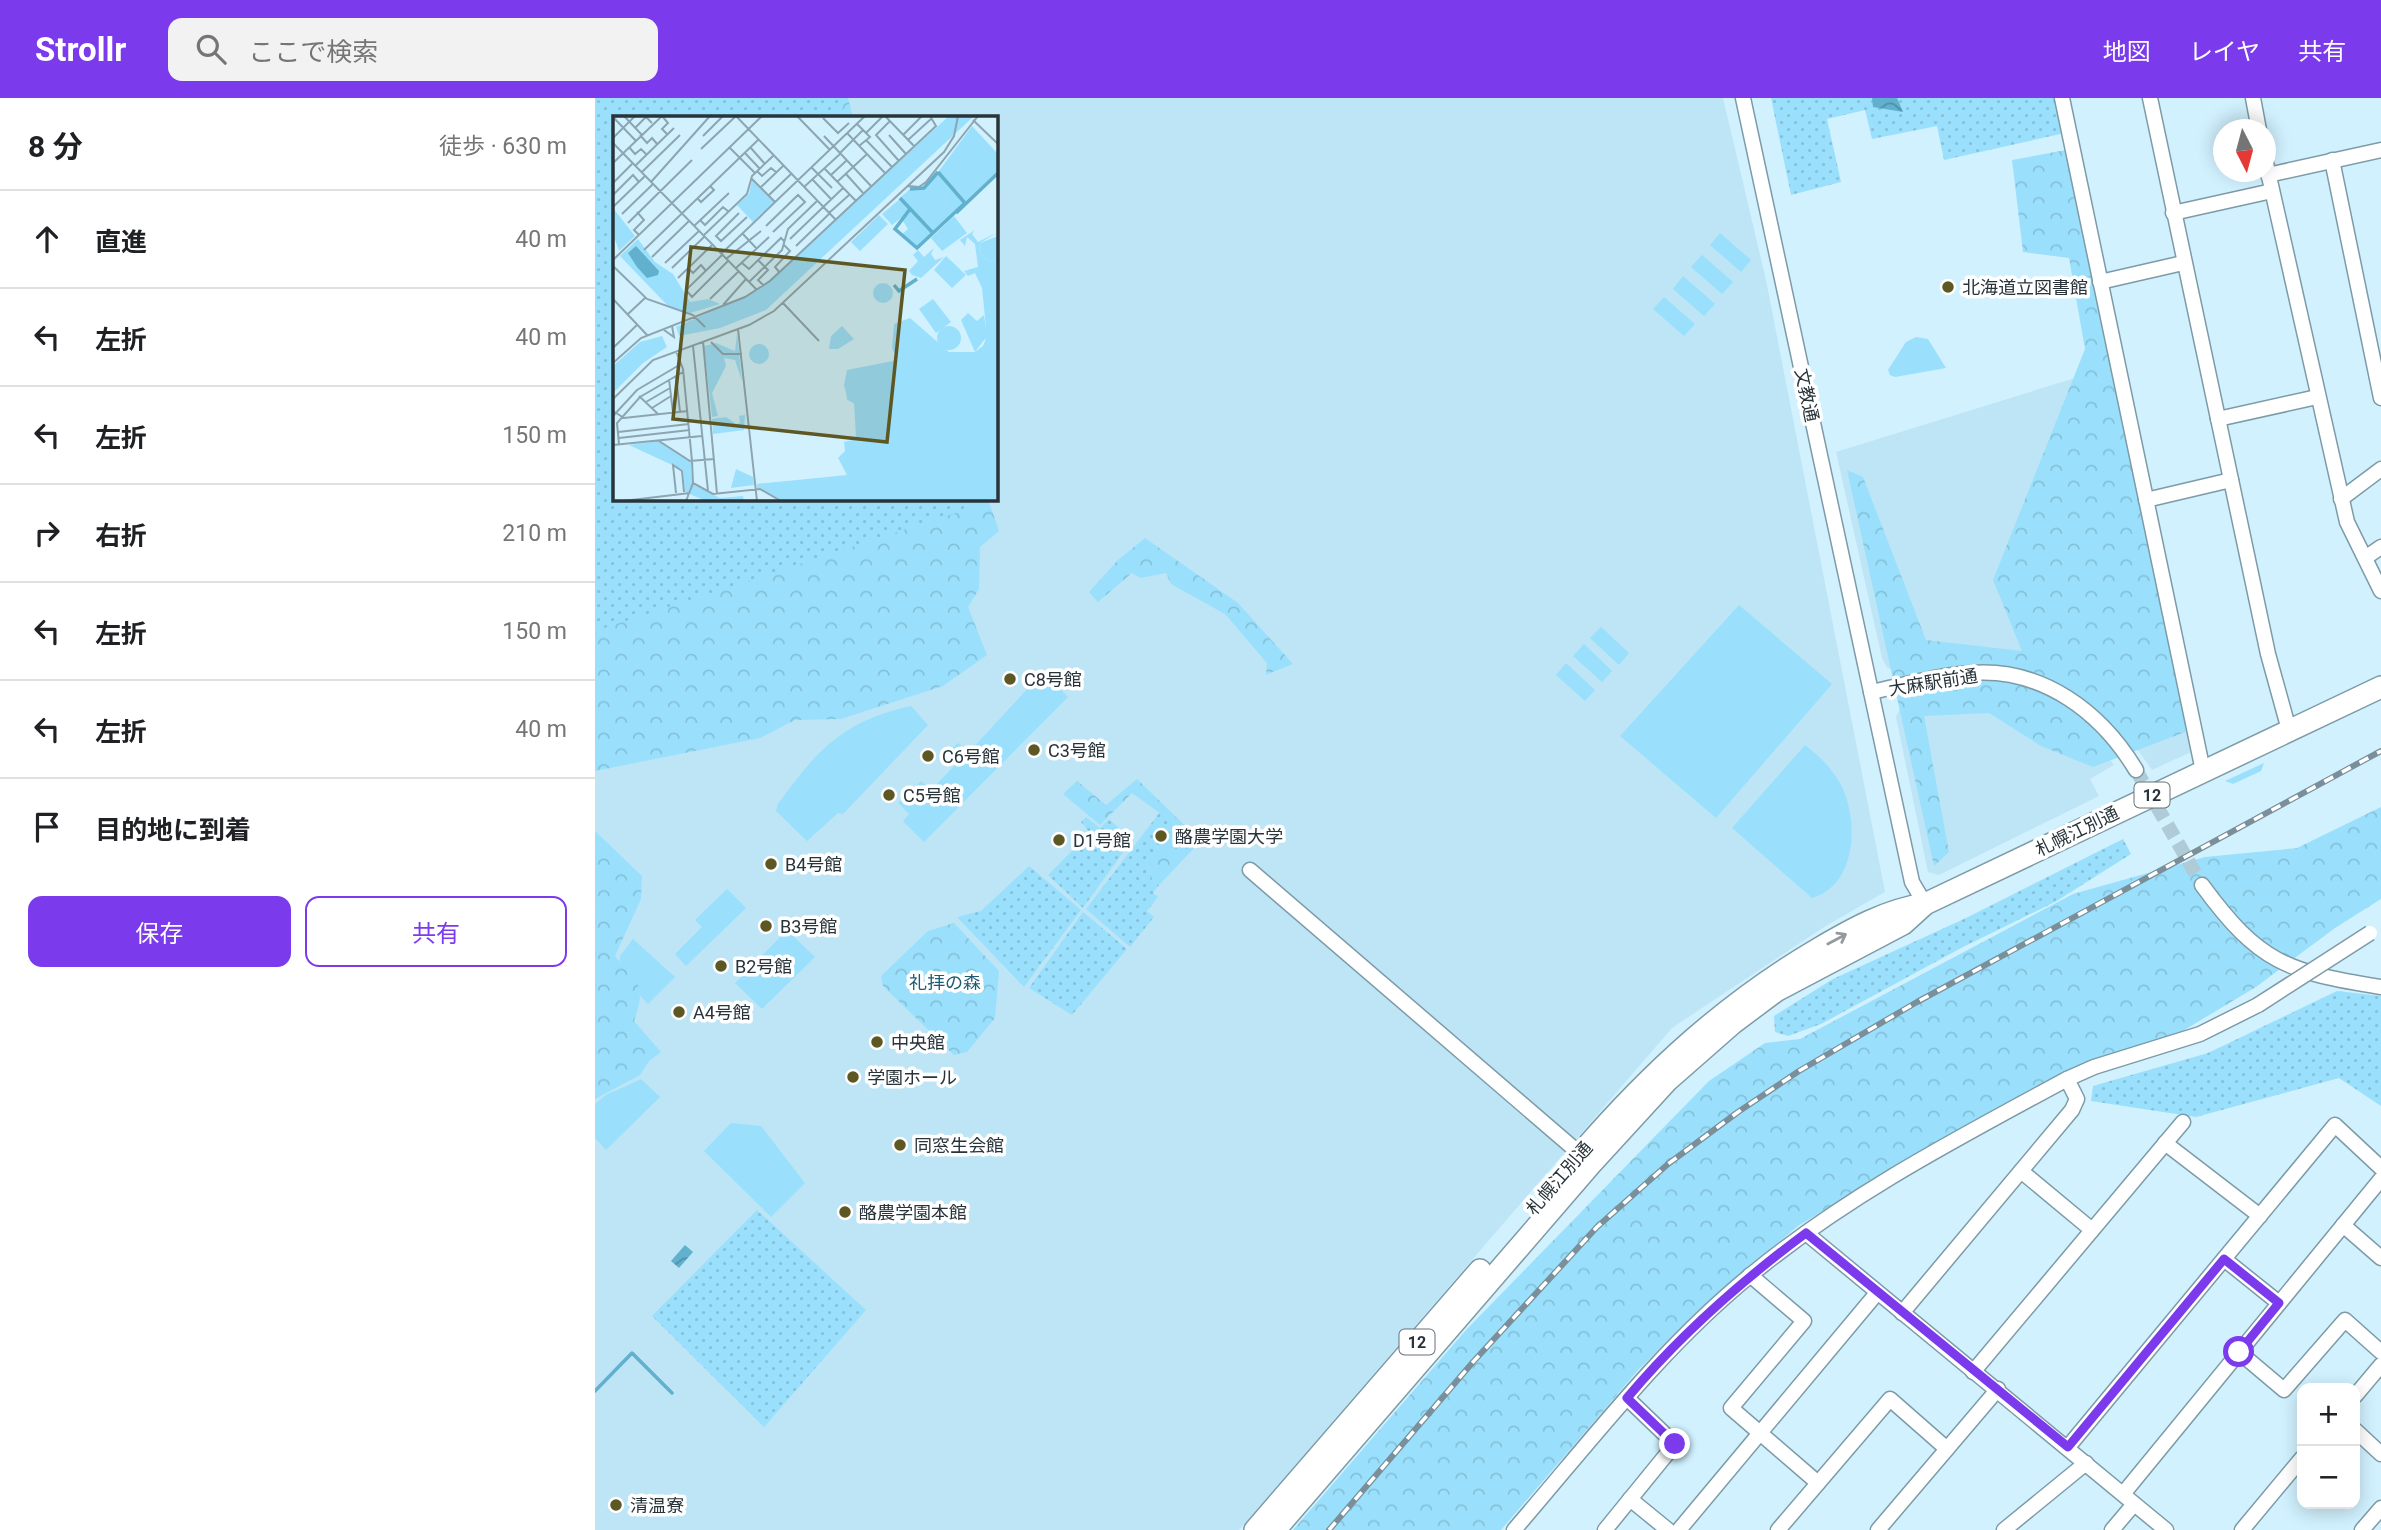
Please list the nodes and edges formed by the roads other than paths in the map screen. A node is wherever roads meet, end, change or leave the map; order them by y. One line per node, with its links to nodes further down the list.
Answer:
1 (1743, 98): 25 (street, 文教通)
2 (2062, 98): 13 (street)
3 (2150, 98): 11 (street)
4 (2253, 98): 5 (street)
5 (2257, 119)
6 (2381, 150): 7 (street)
7 (2332, 160): 8 (street); 15 (street)
8 (2276, 168)
9 (2270, 182): 10 (street)
10 (2272, 191): 11 (street); 14 (street)
11 (2173, 213): 12 (street)
12 (2183, 263): 13 (street); 16 (street)
13 (2100, 282): 20 (street)
14 (2317, 397): 16 (street); 19 (street)
15 (2381, 398)
16 (2218, 419): 18 (street)
17 (2381, 469): 19 (street)
18 (2231, 480): 20 (street); 26 (street)
19 (2341, 499): 22 (street)
20 (2146, 500): 28 (street)
21 (2381, 547): 22 (street)
22 (2365, 558): 23 (street)
23 (2381, 591)
24 (2381, 687): 26 (highway, 札幌江別通 / 12)
25 (1871, 692): 27 (street, 大麻駅前通); 31 (street, 大麻駅前通)
26 (2289, 730): 28 (highway, 札幌江別通 / 12)
27 (2136, 770)
28 (2203, 771): 31 (highway, 札幌江別通 / 12)
29 (1250, 870): 37 (street)
30 (2202, 885): 33 (street)
31 (1925, 904): 37 (highway, 札幌江別通 / 12)
32 (2375, 929): 34 (street, bridge)
33 (2381, 988)
34 (2067, 1079): 39 (street); 44 (street)
35 (2183, 1122): 36 (street)
36 (2165, 1143): 41 (street); 43 (street)
37 (1585, 1159): 70 (highway, 札幌江別通 / 12); 71 (highway, 札幌江別通 / 12)
38 (2381, 1168): 41 (street)
39 (2021, 1171): 43 (street); 50 (street)
40 (2381, 1179): 42 (street)
41 (2260, 1216): 46 (street)
42 (2343, 1225): 45 (street); 49 (street)
43 (2092, 1230): 54 (street)
44 (1806, 1233): 47 (street); 48 (street)
45 (2381, 1258)
46 (2224, 1259): 49 (street); 60 (street)
47 (1750, 1275): 57 (street); 58 (street)
48 (1877, 1293): 50 (street); 58 (street)
49 (2279, 1303): 51 (street)
50 (1902, 1313): 54 (street)
51 (2239, 1352): 52 (street); 66 (street)
52 (2381, 1352)
53 (2381, 1365): 56 (street)
54 (1973, 1372): 55 (street)
55 (1998, 1389): 60 (street); 61 (street)
56 (2360, 1390)
57 (1627, 1398): 67 (street); 72 (street)
58 (1762, 1434): 65 (street); 75 (street)
59 (2360, 1435): 62 (street)
60 (2068, 1447): 63 (street)
61 (1947, 1449): 65 (street); 77 (street)
62 (2381, 1454)
63 (2086, 1463): 66 (street); 78 (street)
64 (2297, 1464): 81 (street)
65 (1818, 1483): 76 (street)
66 (2123, 1494): 68 (street)
67 (1630, 1499): 73 (street); 74 (street)
68 (2134, 1504): 79 (street); 80 (street)
69 (2381, 1508): 82 (street)
70 (1255, 1530)
71 (1275, 1530)
72 (1514, 1530)
73 (1605, 1530)
74 (1668, 1530)
75 (1679, 1530)
76 (1778, 1530)
77 (1878, 1530)
78 (2004, 1530)
79 (2112, 1530)
80 (2166, 1530)
81 (2242, 1530)
82 (2362, 1530)

